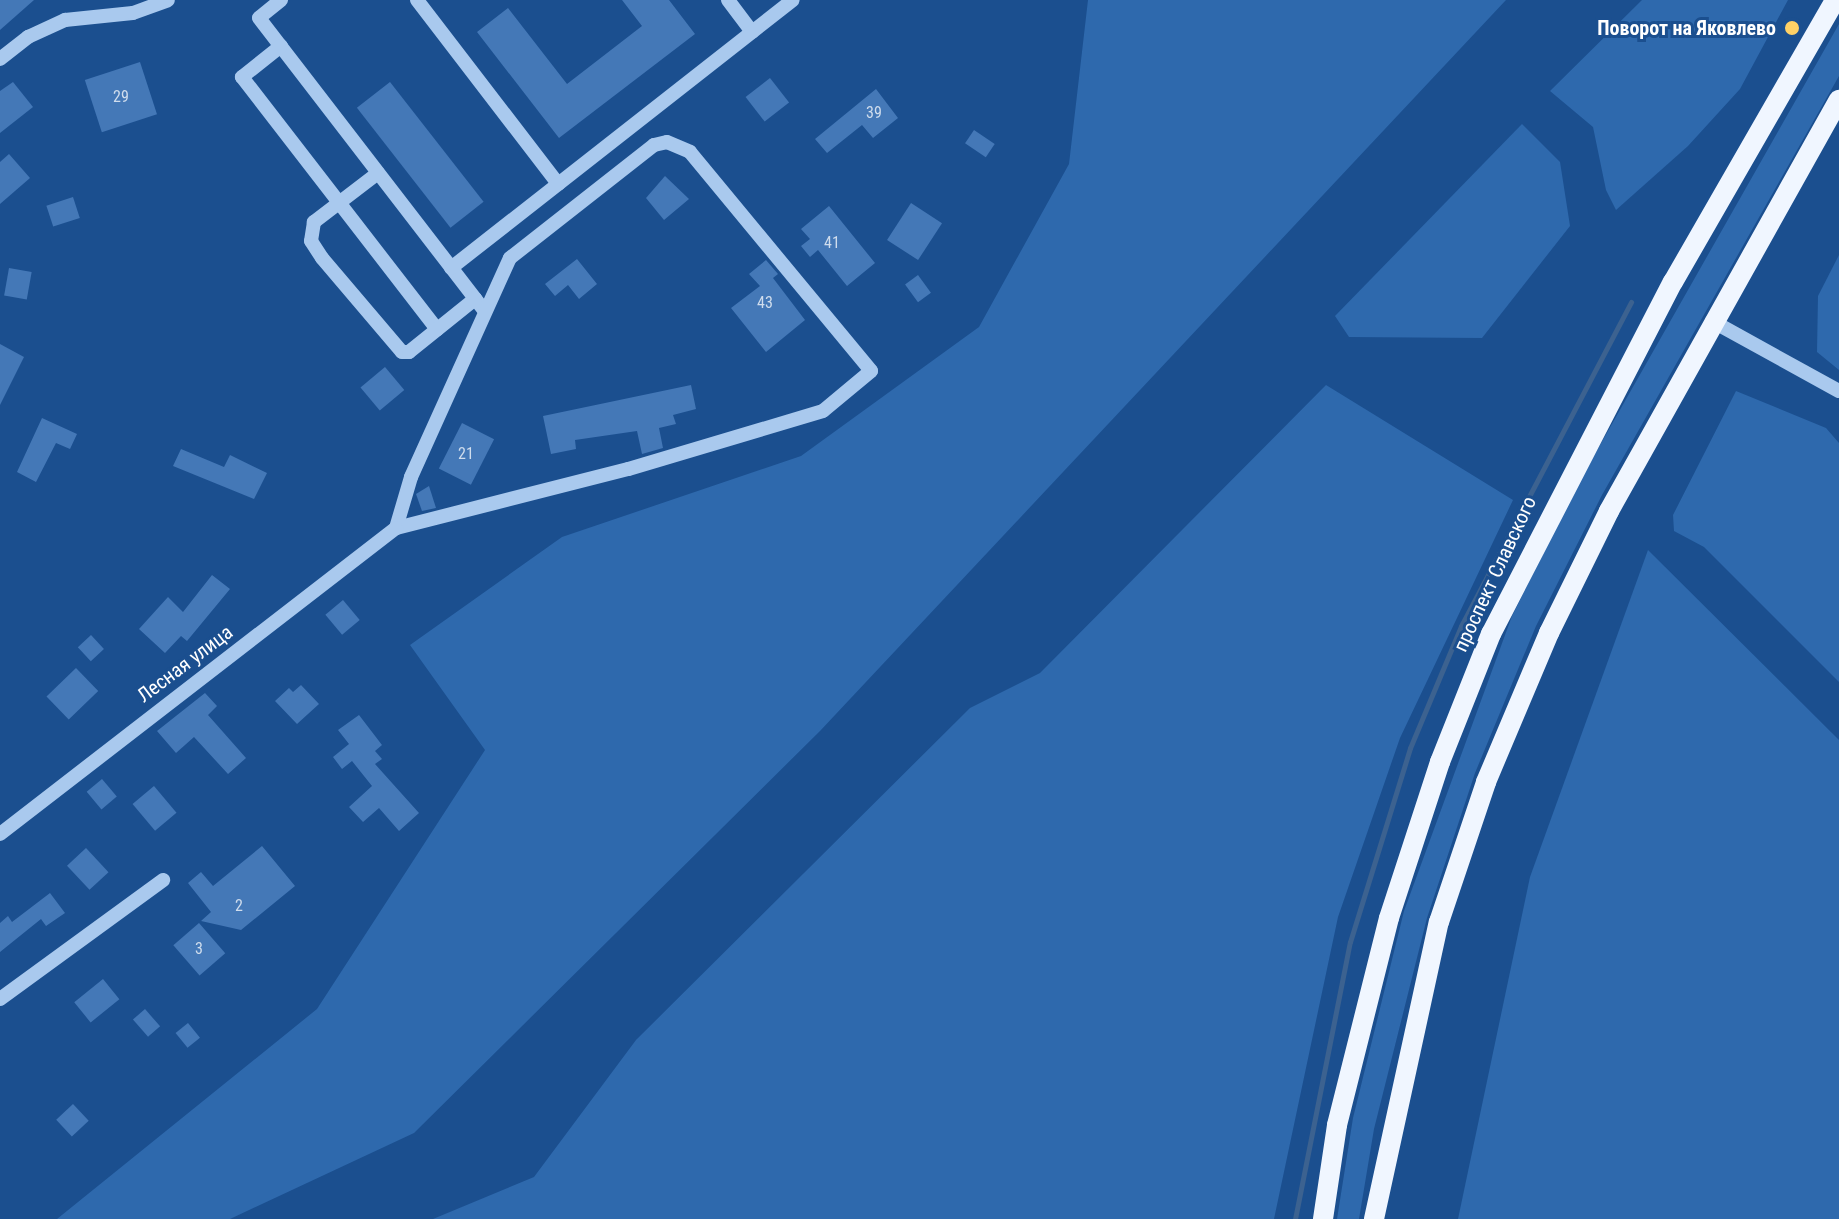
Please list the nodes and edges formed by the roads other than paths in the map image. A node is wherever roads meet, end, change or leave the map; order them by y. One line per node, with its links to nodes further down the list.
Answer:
1 (168, 0): 9 (street)
2 (281, 0): 8 (street)
3 (417, 0): 12 (street)
4 (728, 0): 7 (street)
5 (793, 0): 7 (street)
6 (1835, 0): 23 (main road, проспект Славского)
7 (752, 32): 12 (street)
8 (281, 46): 11 (street); 13 (street)
9 (0, 59)
10 (1839, 100): 16 (main road)
11 (378, 173): 13 (street); 14 (street)
12 (558, 184): 14 (street)
13 (339, 203): 17 (street); 17 (street)
14 (451, 268): 15 (street)
15 (479, 304): 17 (street); 19 (street); 19 (street)
16 (1712, 321): 18 (street); 24 (main road)
17 (437, 329)
18 (1839, 391)
19 (396, 528): 20 (street, Лесная улица)
20 (0, 834)
21 (163, 880): 22 (street)
22 (0, 999)
23 (1323, 1219)
24 (1374, 1219)

